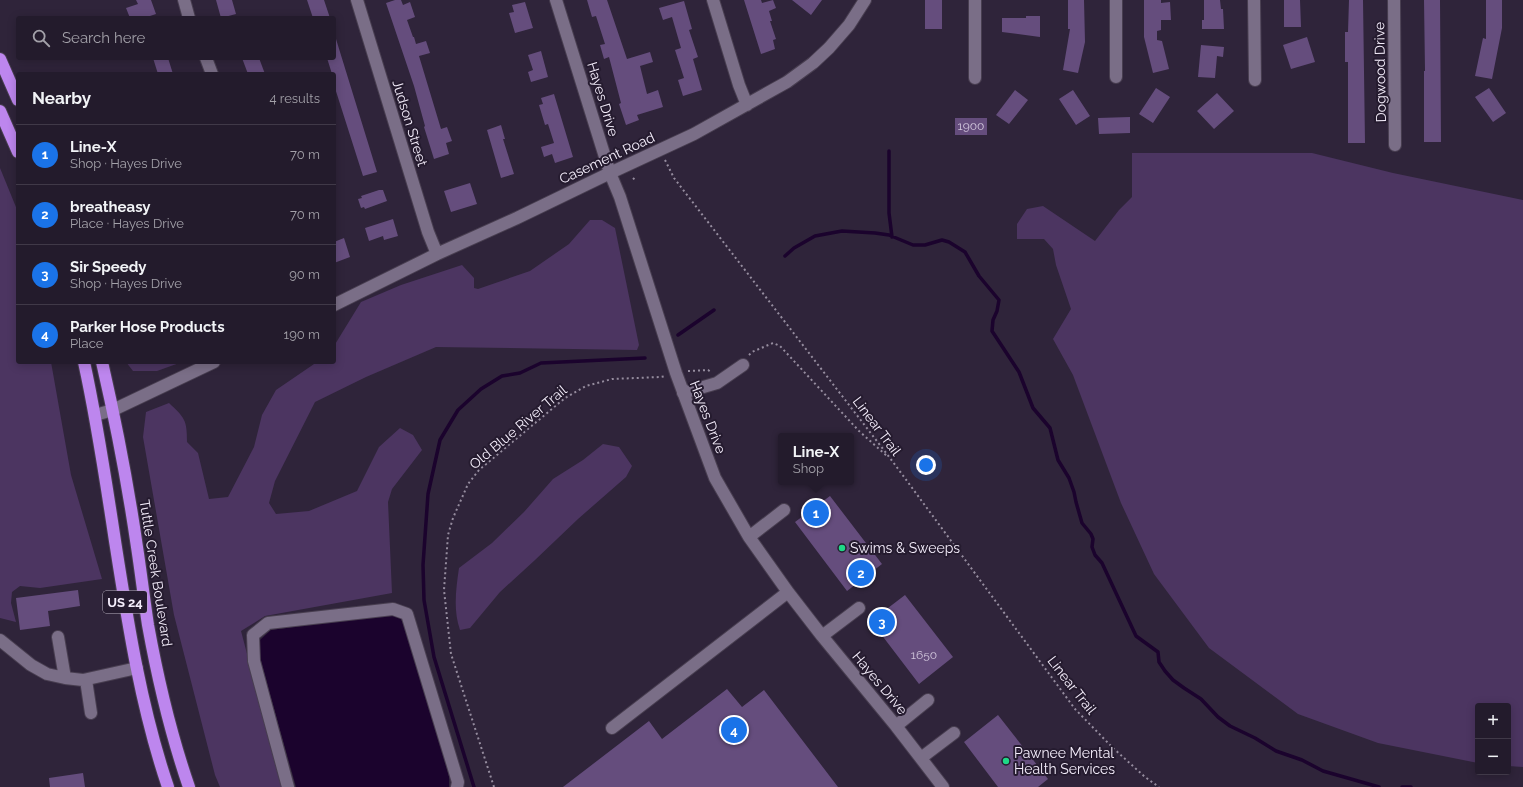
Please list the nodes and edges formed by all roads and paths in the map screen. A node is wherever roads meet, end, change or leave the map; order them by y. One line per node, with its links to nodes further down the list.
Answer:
1 (184, 0): 10 (street)
2 (357, 0): 28 (street, Judson Street)
3 (556, 0): 25 (street, Hayes Drive)
4 (713, 0): 18 (street)
5 (865, 0): 18 (street, Casement Road)
6 (975, 0): 15 (street)
7 (1116, 0): 14 (street)
8 (1254, 0): 16 (street)
9 (1394, 0): 20 (street, Dogwood Drive)
10 (188, 16)
11 (0, 59): 17 (highway)
12 (207, 60): 13 (street)
13 (211, 72)
14 (1116, 77)
15 (975, 78)
16 (1255, 80)
17 (16, 95)
18 (748, 105): 25 (street, Casement Road)
19 (0, 111): 21 (highway)
20 (1395, 145)
21 (16, 147)
22 (616, 147): 23 (path)
23 (617, 152)
24 (665, 160): 39 (path, Linear Trail)
25 (610, 173): 28 (street, Casement Road); 34 (street, Hayes Drive)
26 (633, 178): 27 (path)
27 (636, 181)
28 (438, 254): 29 (street, Casement Road)
29 (336, 304)
30 (84, 364): 38 (highway, US 24)
31 (102, 364): 37 (highway, Tuttle Creek Boulevard / US 24)
32 (210, 364): 37 (street)
33 (743, 365): 35 (street); 39 (path)
34 (676, 373): 35 (path, Old Blue River Trail); 36 (street, Hayes Drive); 60 (path, Old Blue River Trail)
35 (725, 377): 36 (street)
36 (683, 392): 41 (street, Hayes Drive)
37 (113, 410): 38 (street); 57 (highway, Tuttle Creek Boulevard / US 24)
38 (95, 415): 47 (highway, US 24)
39 (893, 462): 62 (path, Linear Trail)
40 (784, 510): 41 (street)
41 (749, 537): 42 (street, Hayes Drive)
42 (788, 592): 44 (street, Hayes Drive); 53 (street)
43 (859, 608): 44 (street)
44 (822, 636): 52 (street, Hayes Drive)
45 (58, 637): 48 (street)
46 (2, 643): 48 (street)
47 (137, 668): 49 (street); 56 (highway, US 24)
48 (65, 678): 49 (street)
49 (86, 680): 51 (street)
50 (928, 700): 52 (street)
51 (91, 713)
52 (896, 726): 55 (street, Hayes Drive)
53 (612, 728)
54 (954, 733): 55 (street)
55 (921, 758): 61 (street, Hayes Drive)
56 (168, 787)
57 (189, 787)
58 (288, 787): 59 (street)
59 (458, 787)
60 (494, 787)
61 (943, 787)
62 (1159, 787)

